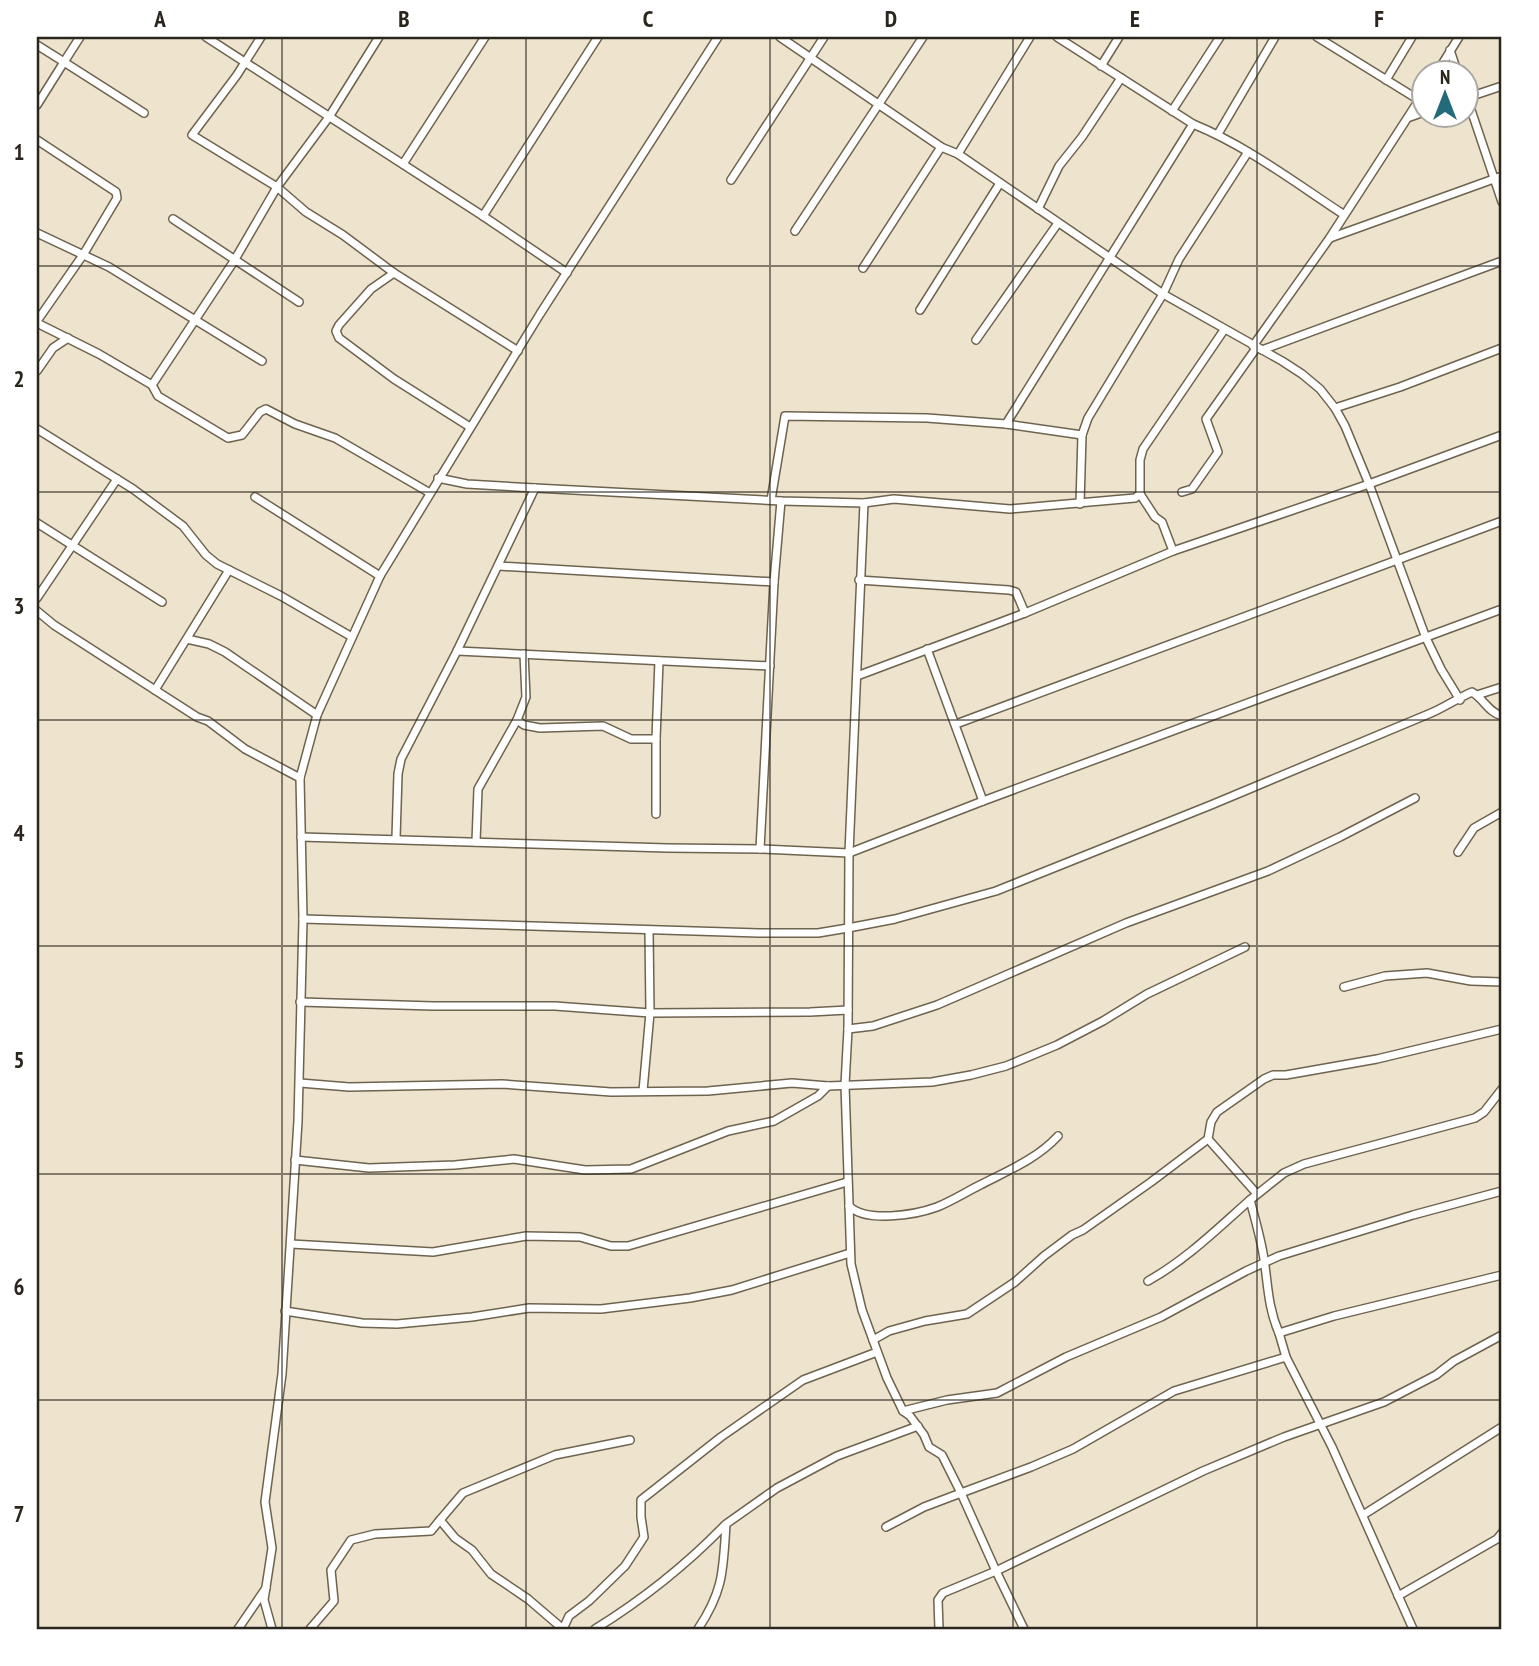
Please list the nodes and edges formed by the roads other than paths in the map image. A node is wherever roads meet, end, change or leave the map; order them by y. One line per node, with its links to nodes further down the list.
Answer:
1 (80, 37): 25 (street)
2 (206, 37): 26 (street)
3 (261, 37): 26 (street)
4 (379, 37): 37 (street)
5 (485, 37): 46 (street)
6 (598, 37): 55 (street)
7 (718, 37): 67 (street)
8 (780, 37): 22 (street)
9 (824, 37): 22 (street)
10 (923, 37): 34 (street)
11 (1030, 37): 45 (street)
12 (1057, 37): 27 (street)
13 (1119, 37): 27 (street)
14 (1220, 37): 35 (street)
15 (1275, 37): 41 (street)
16 (1317, 37): 19 (street)
17 (1412, 37): 29 (street)
18 (1459, 37): 21 (street)
19 (1327, 40): 29 (street)
20 (37, 45): 25 (street)
21 (1450, 50): 23 (street); 24 (street)
22 (811, 57): 34 (street); 49 (street)
23 (1444, 60)
24 (1453, 60)
25 (64, 62): 33 (street); 36 (street)
26 (245, 63): 37 (street); 51 (street)
27 (1101, 66): 28 (street)
28 (1121, 78): 35 (street); 53 (street)
29 (1386, 80): 31 (street)
30 (1502, 86): 32 (street)
31 (1410, 91)
32 (1480, 93)
33 (37, 105)
34 (880, 106): 43 (street); 58 (street)
35 (1172, 111): 39 (street)
36 (144, 113)
37 (328, 117): 46 (street); 51 (street)
38 (1409, 117): 54 (street)
39 (1193, 124): 41 (street); 62 (street)
40 (1477, 130): 48 (street)
41 (1218, 134): 44 (street)
42 (37, 140): 61 (street)
43 (941, 147): 45 (street); 65 (street)
44 (1248, 152): 54 (street); 68 (street)
45 (958, 154): 50 (street)
46 (403, 164): 55 (street)
47 (1502, 176): 48 (street)
48 (1494, 179): 52 (street); 60 (street)
49 (731, 180)
50 (1000, 183): 53 (street); 70 (street)
51 (276, 187): 63 (street); 66 (street)
52 (1502, 202)
53 (1038, 209): 57 (street)
54 (1343, 214): 60 (street)
55 (483, 216): 67 (street)
56 (173, 219): 63 (street)
57 (1058, 223): 62 (street); 75 (street)
58 (795, 231)
59 (37, 233): 61 (street)
60 (1329, 239): 76 (street)
61 (83, 255): 71 (street); 72 (street)
62 (1108, 258): 68 (street); 83 (street)
63 (234, 261): 69 (street); 71 (street)
64 (1502, 261): 76 (street)
65 (863, 268)
66 (394, 273): 78 (street); 84 (street)
67 (566, 273): 78 (street)
68 (1163, 294): 73 (street); 86 (street)
69 (299, 302)
70 (920, 310)
71 (195, 320): 79 (street); 81 (street)
72 (37, 322): 74 (street)
73 (1224, 330): 76 (street); 94 (street)
74 (68, 338): 80 (street); 81 (street)
75 (976, 340)
76 (1257, 348): 82 (street); 92 (street)
77 (1502, 348): 82 (street)
78 (518, 351): 84 (street)
79 (262, 361)
80 (37, 371)
81 (152, 385): 93 (street)
82 (1335, 408): 90 (street)
83 (1006, 424): 86 (street); 96 (street)
84 (470, 427): 88 (street)
85 (37, 429): 89 (street)
86 (1083, 435): 99 (street)
87 (1502, 435): 90 (street)
88 (438, 478): 91 (street); 93 (street)
89 (117, 479): 102 (street); 106 (street)
90 (1369, 484): 103 (street); 104 (street)
91 (535, 488): 96 (street); 105 (street)
92 (1182, 492)
93 (430, 493): 107 (street)
94 (1140, 494): 99 (street); 103 (street)
95 (255, 497): 107 (street)
96 (771, 500): 97 (street)
97 (781, 501): 98 (street); 109 (street)
98 (864, 503): 99 (street); 108 (street)
99 (1080, 504)
100 (1502, 521): 104 (street)
101 (37, 523): 102 (street)
102 (73, 546): 110 (street); 111 (street)
103 (1172, 551): 114 (street)
104 (1398, 561): 116 (street); 131 (street)
105 (499, 566): 109 (street); 119 (street)
106 (229, 570): 115 (street); 117 (street)
107 (380, 576): 115 (street)
108 (859, 580): 114 (street); 123 (street)
109 (774, 582): 122 (street)
110 (37, 598)
111 (162, 602)
112 (1502, 609): 116 (street)
113 (37, 611): 125 (street)
114 (1024, 613): 118 (street)
115 (352, 637): 128 (street)
116 (1426, 638): 127 (street); 135 (street)
117 (187, 639): 125 (street); 128 (street)
118 (927, 649): 123 (street); 131 (street)
119 (457, 651): 120 (street); 139 (street)
120 (524, 654): 121 (street); 130 (street)
121 (659, 661): 122 (street); 132 (street)
122 (770, 666): 141 (street)
123 (857, 676): 143 (street)
124 (1502, 687): 126 (street)
125 (155, 690): 133 (street)
126 (1477, 695): 127 (street); 129 (street)
127 (1460, 700): 145 (street)
128 (317, 715): 133 (street)
129 (1502, 716)
130 (517, 720): 132 (street); 140 (street)
131 (956, 724): 135 (street)
132 (656, 739): 137 (street)
133 (300, 778): 138 (street)
134 (1415, 798): 153 (street)
135 (983, 801): 143 (street)
136 (1502, 812): 142 (street)
137 (656, 814)
138 (301, 837): 139 (street); 144 (street)
139 (397, 838): 140 (street)
140 (476, 842): 141 (street)
141 (760, 849): 143 (street)
142 (1458, 852)
143 (849, 853): 145 (street)
144 (303, 919): 146 (street); 150 (street)
145 (848, 928): 146 (street); 151 (street)
146 (649, 931): 152 (street)
147 (1245, 947): 156 (street)
148 (1502, 982): 149 (street)
149 (1344, 987)
150 (300, 1002): 152 (street); 155 (street)
151 (848, 1010): 152 (street); 153 (street)
152 (650, 1013): 159 (street)
153 (848, 1029): 156 (street)
154 (1502, 1029): 161 (street)
155 (300, 1083): 159 (street); 162 (street)
156 (845, 1085): 157 (street); 163 (street)
157 (828, 1086): 159 (street); 162 (street)
158 (1502, 1089): 165 (street)
159 (643, 1091)
160 (1058, 1136): 167 (street)
161 (1208, 1139): 165 (street); 176 (street)
162 (295, 1160): 168 (street)
163 (847, 1182): 167 (street); 168 (street)
164 (1502, 1191): 170 (street)
165 (1257, 1194): 166 (street)
166 (1250, 1200): 170 (street); 172 (street)
167 (848, 1205): 169 (street)
168 (291, 1244): 173 (street)
169 (850, 1253): 173 (street); 176 (street)
170 (1265, 1263): 174 (street); 179 (street)
171 (1502, 1275): 174 (street)
172 (1148, 1281)
173 (285, 1311): 191 (street)
174 (1279, 1333): 178 (street)
175 (1502, 1335): 180 (street)
176 (873, 1340): 177 (street)
177 (877, 1352): 179 (street); 196 (street)
178 (1286, 1356): 180 (street); 184 (street)
179 (903, 1410): 181 (street)
180 (1321, 1424): 185 (street); 190 (street)
181 (918, 1426): 184 (street); 187 (street)
182 (1502, 1427): 185 (street)
183 (630, 1440): 186 (street)
184 (961, 1493): 188 (street); 190 (street)
185 (1363, 1515): 192 (street)
186 (440, 1520): 195 (street); 196 (street)
187 (726, 1524): 197 (street); 198 (street)
188 (886, 1527)
189 (1502, 1533): 192 (street)
190 (996, 1571): 199 (street); 200 (street)
191 (266, 1588): 193 (street); 194 (street)
192 (1398, 1596): 201 (street)
193 (238, 1629)
194 (272, 1629)
195 (310, 1629)
196 (563, 1629)
197 (595, 1629)
198 (698, 1629)
199 (939, 1629)
200 (1024, 1629)
201 (1413, 1629)

